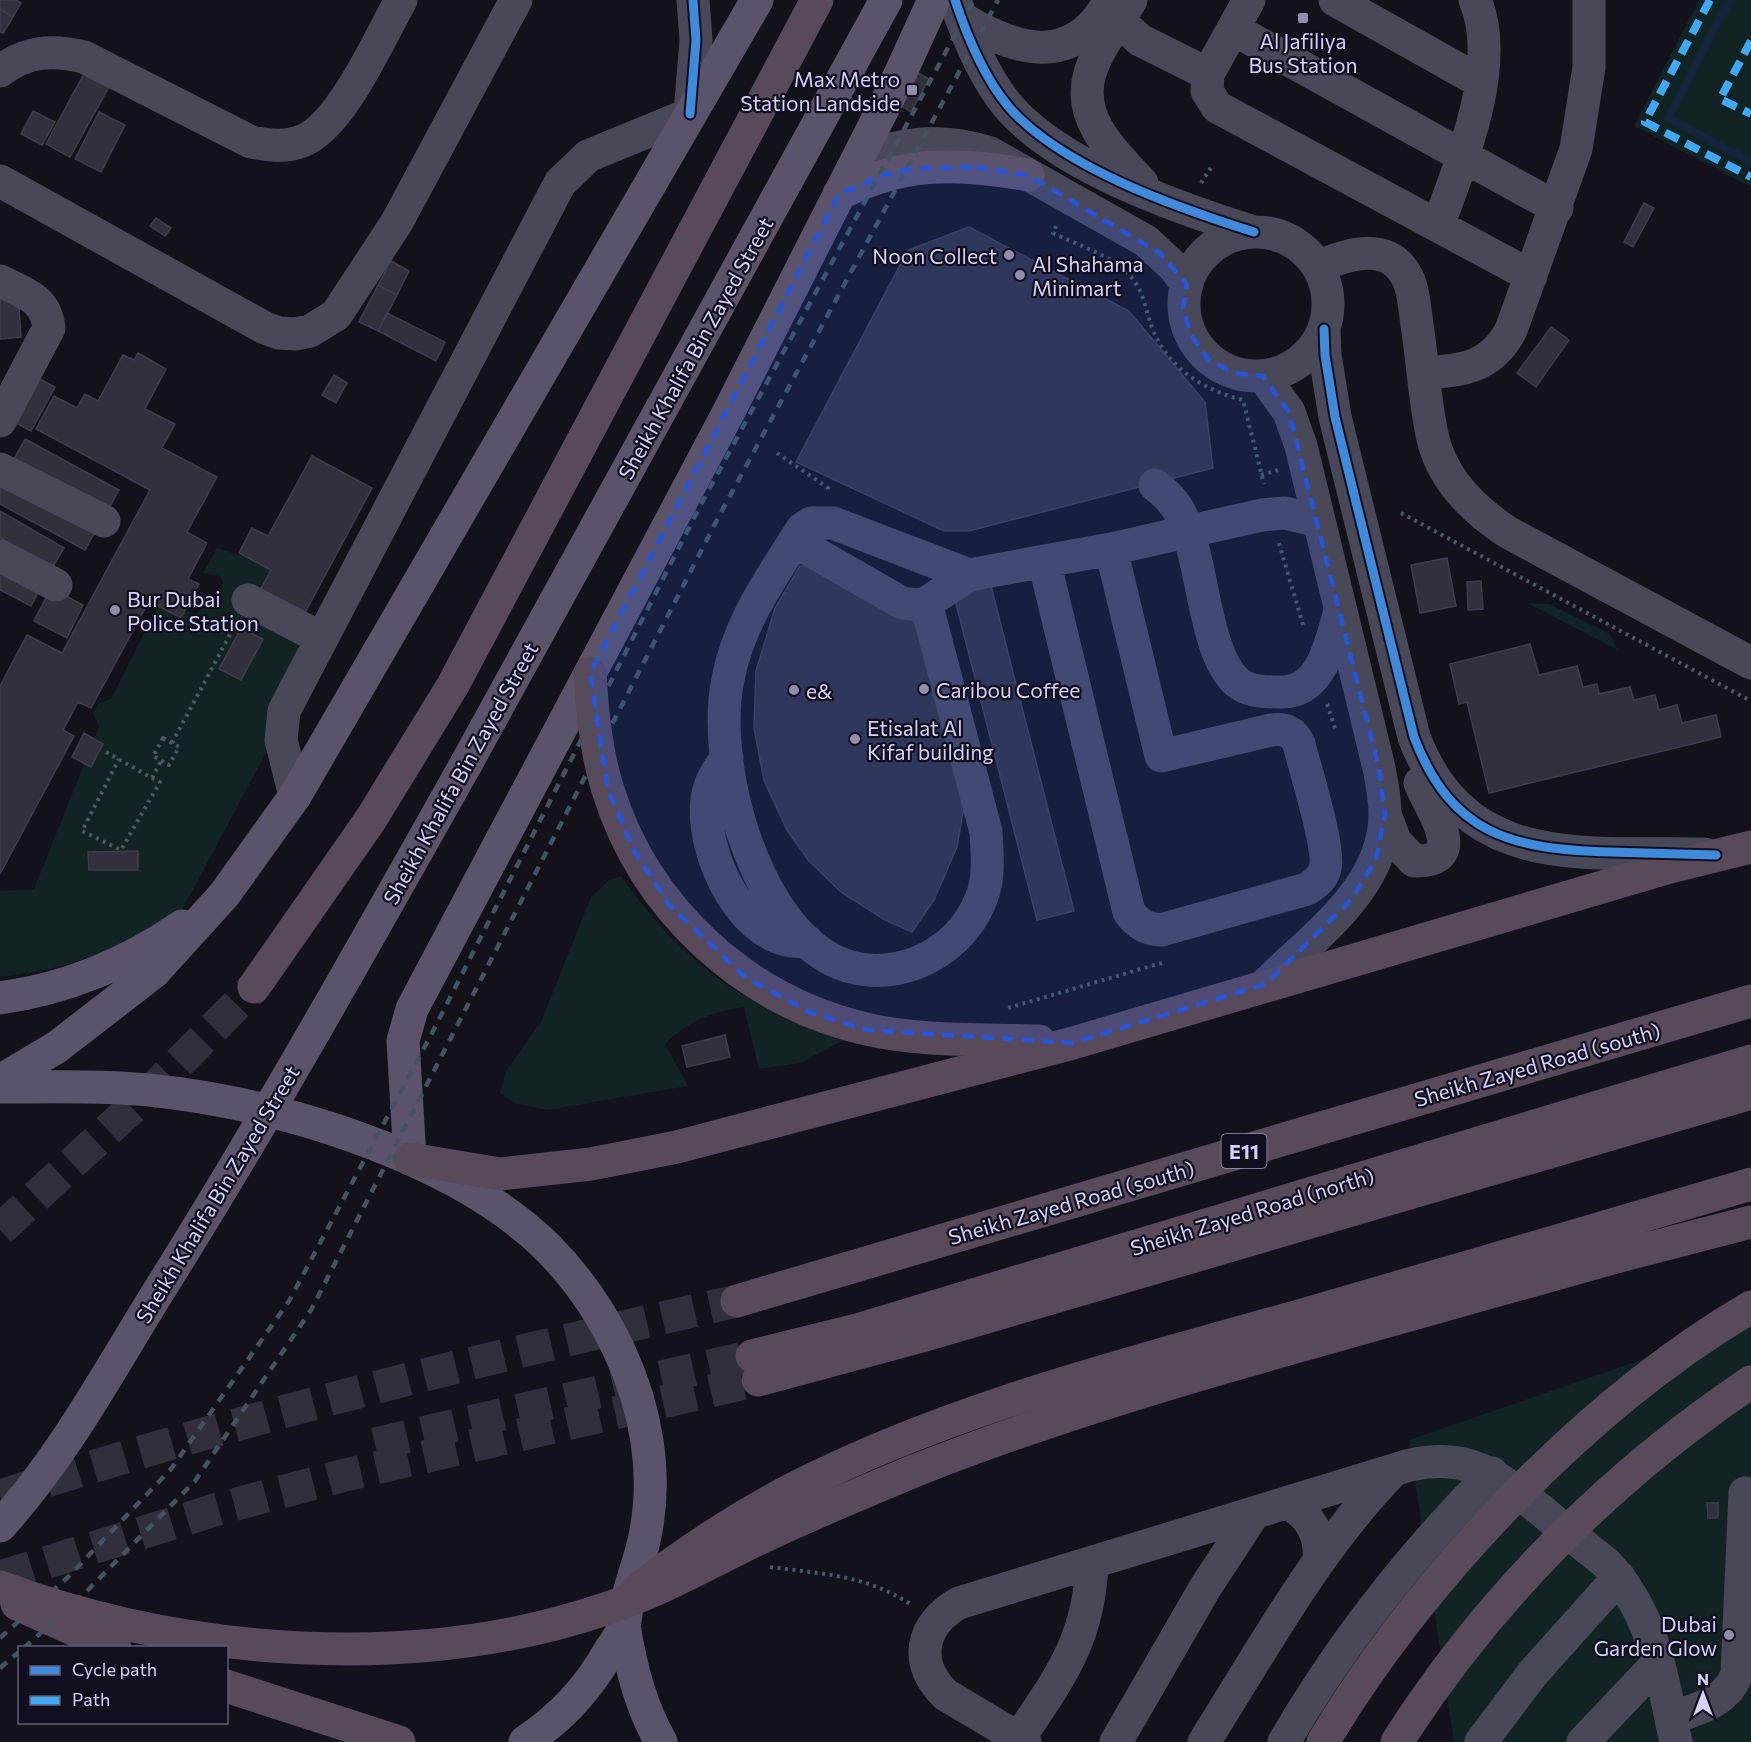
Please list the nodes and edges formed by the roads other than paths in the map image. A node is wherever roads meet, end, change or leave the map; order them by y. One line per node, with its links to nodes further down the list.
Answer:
1 (401, 0): 17 (street)
2 (516, 0): 24 (street)
3 (693, 0): 20 (street)
4 (742, 0): 16 (main road)
5 (757, 0): 16 (main road)
6 (817, 0): 62 (highway)
7 (886, 0): 81 (main road, Sheikh Khalifa Bin Zayed Street, bridge)
8 (934, 0): 22 (main road)
9 (1250, 0): 15 (street)
10 (1335, 0): 19 (street)
11 (1475, 0): 19 (street)
12 (1589, 0): 27 (street)
13 (1120, 7): 14 (street); 18 (street); 26 (street)
14 (958, 9): 26 (street)
15 (1233, 29): 18 (street); 21 (street)
16 (731, 47): 20 (main road)
17 (0, 71)
18 (1208, 74): 28 (street)
19 (1481, 82): 21 (street)
20 (690, 114): 52 (street); 56 (main road)
21 (1462, 154): 27 (street); 28 (street)
22 (857, 161): 23 (street); 25 (main road)
23 (1028, 175): 25 (main road); 33 (street)
24 (0, 181)
25 (839, 195): 54 (main road)
26 (1156, 198): 29 (street)
27 (1557, 207): 31 (street)
28 (1438, 226): 31 (street)
29 (1254, 232): 30 (street); 33 (street)
30 (1318, 267): 34 (street); 35 (street)
31 (1531, 276): 35 (street)
32 (0, 281): 37 (street)
33 (1187, 285): 36 (street)
34 (1324, 329): 36 (street); 55 (street)
35 (1424, 373): 53 (street)
36 (1263, 376): 41 (street)
37 (0, 421)
38 (0, 469): 40 (street)
39 (1155, 485): 42 (street)
40 (104, 521)
41 (1318, 521): 42 (street); 51 (street)
42 (1189, 533): 44 (street); 51 (street)
43 (794, 541): 47 (street); 50 (street); 50 (street)
44 (1111, 549): 46 (street); 46 (street)
45 (0, 556): 48 (street)
46 (1044, 561): 47 (street)
47 (969, 575): 50 (street)
48 (56, 585)
49 (248, 600): 52 (street)
50 (926, 603)
51 (1340, 611): 57 (street)
52 (321, 638): 56 (street)
53 (1751, 663)
54 (590, 673): 65 (highway); 70 (main road)
55 (1414, 737): 57 (street); 59 (street)
56 (295, 796): 60 (main road)
57 (1385, 814): 61 (street)
58 (1751, 847): 59 (highway)
59 (1716, 855): 61 (highway)
60 (224, 895): 63 (main road); 67 (main road)
61 (1266, 984): 65 (highway)
62 (254, 987)
63 (0, 998)
64 (1751, 1001): 73 (highway, Sheikh Zayed Road (south) / E11)
65 (1073, 1043): 70 (highway)
66 (1751, 1061): 69 (highway, Sheikh Zayed Road (north))
67 (0, 1081)
68 (0, 1087): 70 (main road)
69 (1751, 1093)
70 (410, 1159): 88 (main road)
71 (1751, 1184): 88 (highway)
72 (1751, 1222): 86 (highway, bridge)
73 (737, 1300)
74 (1751, 1307): 101 (highway, bridge)
75 (1751, 1382): 102 (highway, bridge)
76 (1394, 1470): 77 (street); 79 (street); 83 (street)
77 (1492, 1473): 85 (street); 100 (street)
78 (1745, 1493): 93 (street)
79 (1288, 1503): 80 (street); 83 (street)
80 (1254, 1513): 82 (street); 89 (street)
81 (0, 1526)
82 (1176, 1537): 84 (street); 89 (street)
83 (1319, 1560): 99 (street)
84 (1092, 1563): 94 (street); 94 (street)
85 (1619, 1577): 91 (street); 103 (street)
86 (0, 1587)
87 (0, 1594): 90 (highway)
88 (626, 1611): 96 (main road); 97 (main road)
89 (1190, 1614): 98 (street)
90 (113, 1646)
91 (1658, 1664): 93 (street); 104 (street)
92 (228, 1687): 95 (highway)
93 (1673, 1730)
94 (1022, 1740)
95 (399, 1742)
96 (525, 1742)
97 (661, 1742)
98 (1116, 1742)
99 (1204, 1742)
100 (1284, 1742)
101 (1323, 1742)
102 (1397, 1742)
103 (1481, 1742)
104 (1583, 1742)

